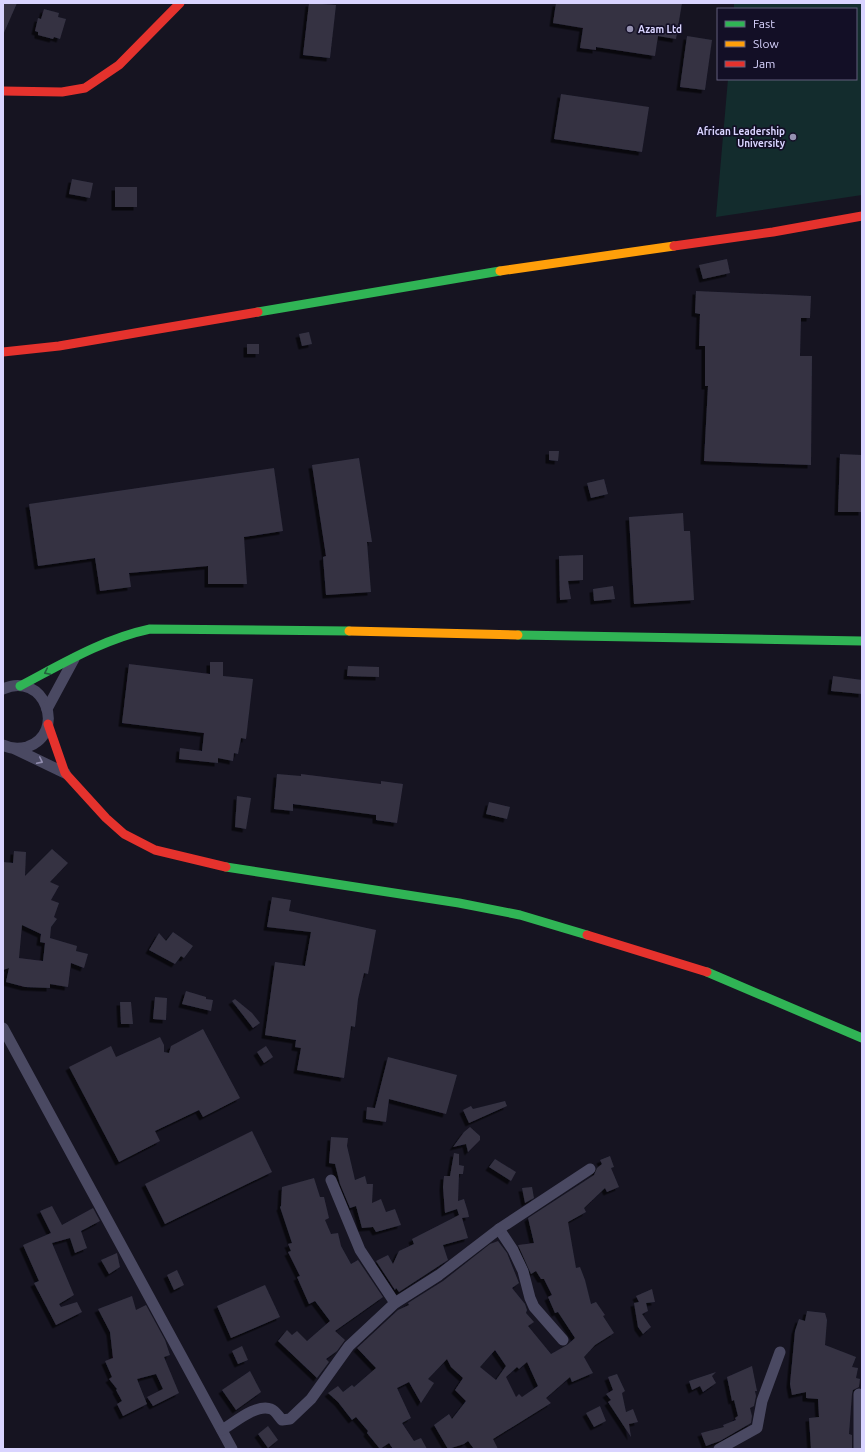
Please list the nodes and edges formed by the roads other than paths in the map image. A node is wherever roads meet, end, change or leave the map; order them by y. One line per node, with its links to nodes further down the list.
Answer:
1 (180, 3): 2 (street)
2 (3, 91)
3 (862, 216): 4 (street)
4 (3, 352)
5 (862, 641): 6 (street)
6 (74, 659): 7 (street, one-way to 7); 9 (street)
7 (20, 686): 8 (street); 9 (street)
8 (3, 689)
9 (47, 709): 10 (street)
10 (48, 724): 12 (street); 13 (street)
11 (3, 745): 12 (street)
12 (14, 748): 13 (street, one-way to 13)
13 (65, 773): 15 (street)
14 (3, 1028): 23 (street)
15 (862, 1038)
16 (590, 1169): 18 (street)
17 (331, 1180): 19 (street)
18 (499, 1229): 19 (street); 20 (street)
19 (395, 1303): 23 (street)
20 (563, 1340)
21 (780, 1352): 25 (street)
22 (859, 1394): 26 (street)
23 (222, 1430): 24 (street)
24 (232, 1449)
25 (719, 1449)
26 (859, 1449)

